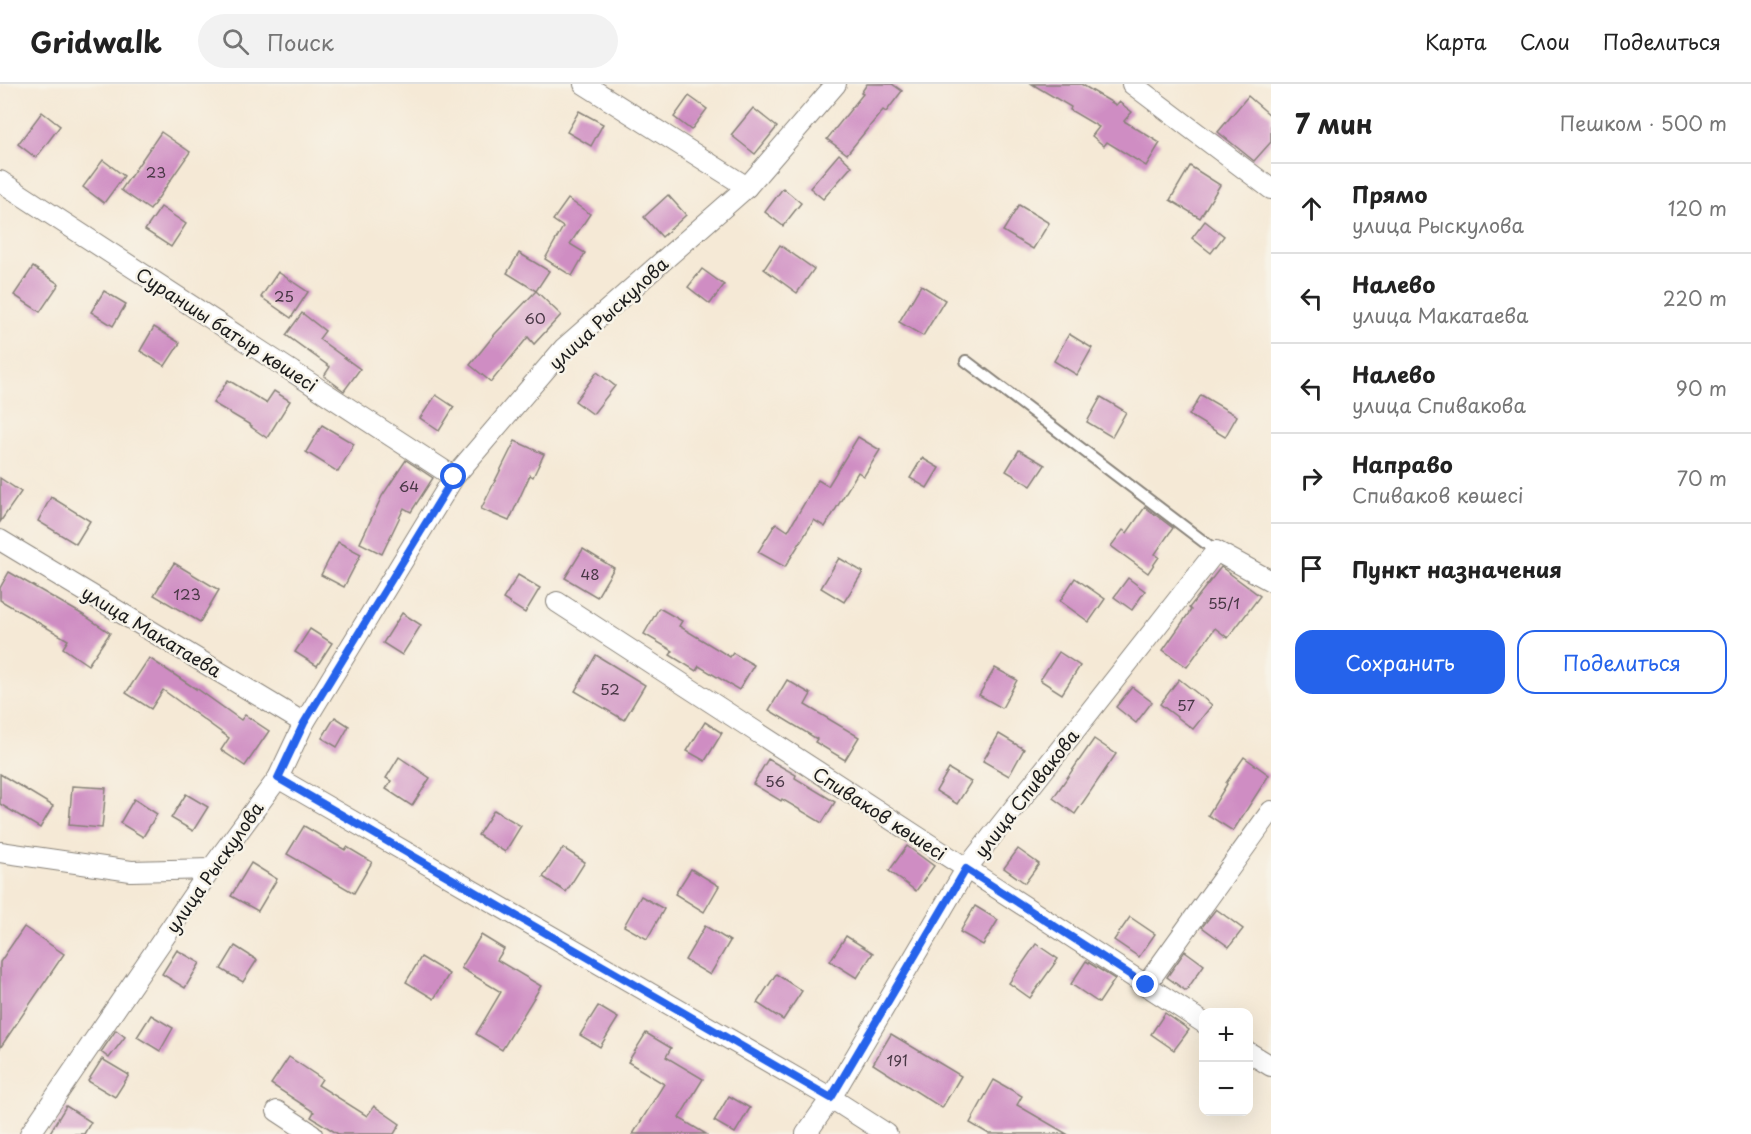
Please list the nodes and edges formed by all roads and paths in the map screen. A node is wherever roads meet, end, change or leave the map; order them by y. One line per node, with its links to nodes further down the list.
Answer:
1 (584, 84): 5 (street)
2 (836, 84): 5 (street, улица Рыскулова)
3 (1132, 84): 6 (street)
4 (0, 181): 8 (street, Сураншы батыр көшесі)
5 (747, 187): 8 (street, улица Рыскулова)
6 (1271, 189)
7 (966, 361): 10 (lane)
8 (454, 477): 13 (street, улица Рыскулова)
9 (0, 540): 13 (street, улица Макатаева)
10 (1216, 551): 11 (street); 18 (street, улица Спивакова)
11 (1271, 581)
12 (557, 602): 18 (street, Спиваков көшесі)
13 (304, 723): 14 (street, улица Рыскулова)
14 (278, 778): 17 (street, улица Рыскулова); 23 (street)
15 (1271, 811): 19 (street)
16 (0, 852): 17 (street)
17 (211, 868): 25 (street, улица Рыскулова)
18 (966, 869): 19 (street, Спиваков көшесі); 23 (street, улица Спивакова)
19 (1146, 985): 20 (street, Спиваков көшесі)
20 (1199, 1020)
21 (1253, 1055): 22 (street)
22 (1271, 1066)
23 (831, 1098): 27 (street, улица Спивакова); 28 (street)
24 (277, 1111): 26 (street)
25 (30, 1134)
26 (312, 1134)
27 (806, 1134)
28 (887, 1134)

